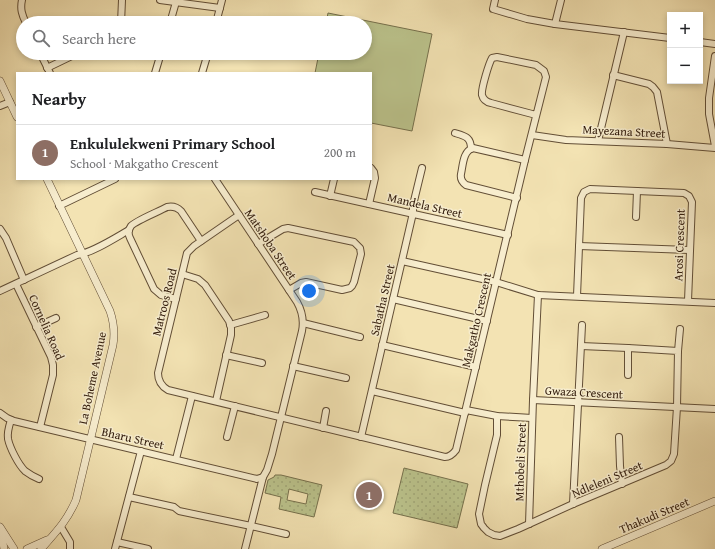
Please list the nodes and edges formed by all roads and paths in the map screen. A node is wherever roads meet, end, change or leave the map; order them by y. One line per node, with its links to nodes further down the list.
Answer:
1 (22, 0): 9 (street)
2 (122, 0): 10 (street)
3 (160, 0): 7 (street)
4 (222, 0): 8 (street)
5 (495, 0): 13 (street)
6 (561, 0): 13 (street)
7 (176, 2): 8 (street); 11 (street)
8 (220, 8): 12 (street)
9 (23, 16)
10 (121, 16)
11 (172, 16)
12 (218, 16)
13 (555, 24): 14 (street)
14 (624, 32): 15 (street); 26 (street)
15 (667, 38)
16 (703, 42): 17 (street)
17 (715, 44)
18 (715, 56): 36 (street)
19 (44, 60): 23 (street)
20 (66, 60): 23 (street)
21 (159, 60): 24 (street)
22 (206, 60): 25 (street)
23 (49, 70)
24 (155, 72)
25 (202, 72)
26 (613, 75): 34 (street); 35 (street)
27 (0, 81): 28 (street)
28 (10, 102): 29 (street); 30 (street)
29 (0, 106)
30 (16, 115)
31 (536, 115): 31 (street, Makgatho Crescent); 33 (street, Makgatho Crescent)
32 (455, 134): 37 (street)
33 (532, 135): 34 (street, Mayezana Street); 38 (street, Makgatho Crescent)
34 (598, 141): 35 (street, Mayezana Street)
35 (667, 144): 36 (street, Mayezana Street)
36 (715, 147)
37 (471, 149): 38 (street); 48 (street)
38 (525, 160): 48 (street, Makgatho Crescent)
39 (422, 168): 51 (street, Sabatha Street)
40 (372, 169): 49 (street)
41 (47, 180): 50 (street, La Boheme Avenue)
42 (216, 180): 52 (street, Matshoba Street)
43 (334, 180): 47 (street)
44 (102, 182): 50 (street)
45 (637, 191): 53 (street); 60 (street, Arosi Crescent); 61 (street, Arosi Crescent)
46 (315, 192): 47 (street, Mandela Street)
47 (330, 196): 49 (street, Mandela Street)
48 (517, 198): 56 (street, Makgatho Crescent)
49 (369, 204): 51 (street, Mandela Street)
50 (59, 206): 62 (street, La Boheme Avenue)
51 (413, 213): 56 (street, Mandela Street); 63 (street, Sabatha Street)
52 (239, 216): 58 (street, Matroos Road); 59 (street, Matshoba Street)
53 (636, 217)
54 (0, 230): 57 (street)
55 (129, 230): 58 (street); 62 (street); 72 (street)
56 (508, 235): 66 (street, Makgatho Crescent)
57 (3, 240): 65 (street)
58 (201, 241): 64 (street, Matroos Road)
59 (258, 244): 68 (street, Matshoba Street); 68 (street)
60 (579, 246): 61 (street); 71 (street, Arosi Crescent)
61 (689, 250): 74 (street, Arosi Crescent)
62 (82, 254): 65 (street); 115 (street, La Boheme Avenue)
63 (402, 261): 66 (street); 73 (street, Sabatha Street)
64 (182, 274): 72 (street, Matroos Road); 80 (street)
65 (24, 280): 67 (street)
66 (496, 282): 70 (street); 78 (street, Makgatho Crescent)
67 (16, 284): 69 (street); 82 (street, Cornelia Road)
68 (289, 290): 79 (street, Matshoba Street)
69 (0, 291)
70 (538, 295): 71 (street); 97 (street, Gwaza Crescent)
71 (577, 296): 74 (street)
72 (176, 299): 96 (street, Matroos Road)
73 (393, 300): 78 (street); 85 (street, Sabatha Street)
74 (688, 301): 75 (street)
75 (715, 303)
76 (265, 314): 80 (street)
77 (56, 318): 82 (street)
78 (487, 321): 92 (street, Makgatho Crescent)
79 (303, 323): 84 (street); 91 (street, Matshoba Street)
80 (230, 325): 89 (street)
81 (582, 326): 86 (street)
82 (36, 327): 110 (street, Cornelia Road)
83 (680, 329): 88 (street)
84 (360, 337)
85 (382, 345): 92 (street); 95 (street, Sabatha Street)
86 (582, 346): 87 (street); 99 (street)
87 (628, 348): 88 (street); 93 (street)
88 (678, 351): 101 (street)
89 (226, 355): 90 (street); 98 (street)
90 (262, 363)
91 (293, 366): 94 (street); 107 (street, Matshoba Street)
92 (476, 367): 104 (street, Makgatho Crescent)
93 (628, 375)
94 (346, 378)
95 (372, 391): 104 (street); 114 (street, Sabatha Street)
96 (192, 396): 98 (street, Matroos Road); 117 (street)
97 (533, 400): 99 (street, Gwaza Crescent); 108 (street, Mthobeli Street)
98 (216, 401): 100 (street, Matroos Road)
99 (578, 403): 101 (street, Gwaza Crescent); 123 (street)
100 (235, 406): 107 (street, Matroos Road); 113 (street)
101 (677, 407): 102 (street, Gwaza Crescent); 120 (street, Ndleleni Street)
102 (715, 409)
103 (326, 411): 111 (street)
104 (466, 411): 106 (street); 114 (street, Makgatho Crescent)
105 (0, 413): 109 (street, Bharu Street)
106 (497, 416): 108 (street); 124 (street, Ndleleni Street)
107 (281, 417): 111 (street, Makgatho Crescent); 118 (street, Matshoba Street)
108 (532, 418): 124 (street, Mthobeli Street)
109 (10, 420): 110 (street, Bharu Street); 119 (street)
110 (40, 427): 115 (street, Bharu Street)
111 (322, 428): 114 (street, Makgatho Crescent)
112 (619, 436): 120 (street)
113 (227, 437)
114 (361, 437)
115 (90, 439): 116 (street, Bharu Street); 127 (street, La Boheme Avenue)
116 (141, 451): 117 (street, Bharu Street); 121 (street)
117 (176, 460): 118 (street, Bharu Street)
118 (263, 477): 125 (street, Matshoba Street)
119 (39, 479)
120 (622, 484): 123 (street, Ndleleni Street)
121 (129, 496): 125 (street); 130 (street)
122 (715, 501): 139 (street, Thakudi Street)
123 (573, 504): 124 (street, Ndleleni Street)
124 (529, 524)
125 (251, 526): 128 (street); 138 (street, Matshoba Street)
126 (0, 527): 131 (street); 132 (street)
127 (61, 527): 129 (street, La Boheme Avenue); 135 (street)
128 (286, 534)
129 (51, 538): 133 (street, La Boheme Avenue); 134 (street, La Boheme Avenue)
130 (117, 542): 136 (street); 137 (street)
131 (4, 549)
132 (14, 549)
133 (27, 549)
134 (41, 549)
135 (70, 549)
136 (115, 549)
137 (148, 549)
138 (246, 549)
139 (602, 549)

